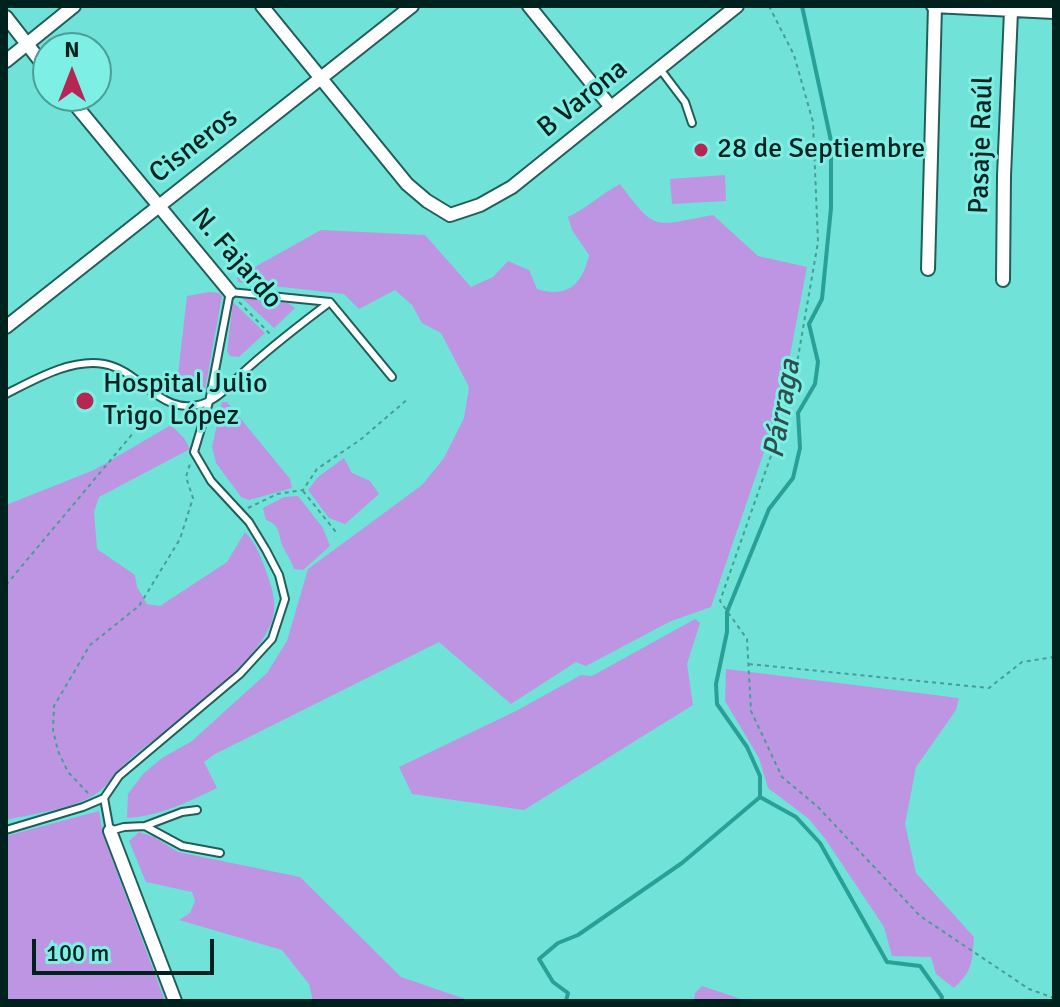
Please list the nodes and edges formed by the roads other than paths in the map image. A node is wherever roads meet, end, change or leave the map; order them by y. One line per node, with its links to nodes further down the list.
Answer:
1 (74, 6): 10 (street)
2 (262, 6): 14 (street)
3 (412, 6): 14 (street, Cisneros)
4 (529, 6): 15 (street)
5 (737, 6): 13 (street, B Varona)
6 (934, 6): 7 (street); 19 (street)
7 (1011, 11): 8 (street); 20 (street, Pasaje Raúl)
8 (1054, 12)
9 (6, 17): 10 (street)
10 (26, 44): 11 (street); 12 (street)
11 (32, 51)
12 (6, 61)
13 (660, 69): 15 (street, B Varona); 17 (lane)
14 (321, 78): 15 (street, B Varona); 18 (street, Cisneros)
15 (610, 106)
16 (81, 112): 18 (street, N. Fajardo)
17 (692, 123)
18 (157, 205): 21 (street, N. Fajardo); 23 (street, Cisneros)
19 (928, 269)
20 (1003, 280)
21 (230, 292): 22 (lane); 26 (lane)
22 (330, 302): 24 (lane); 26 (lane)
23 (6, 327)
24 (392, 377)
25 (6, 394): 26 (lane)
26 (209, 402): 27 (lane)
27 (104, 798): 30 (lane); 31 (lane)
28 (197, 810): 29 (lane)
29 (145, 826): 31 (lane); 32 (lane)
30 (6, 830)
31 (110, 831): 33 (street)
32 (220, 853)
33 (175, 1001)

